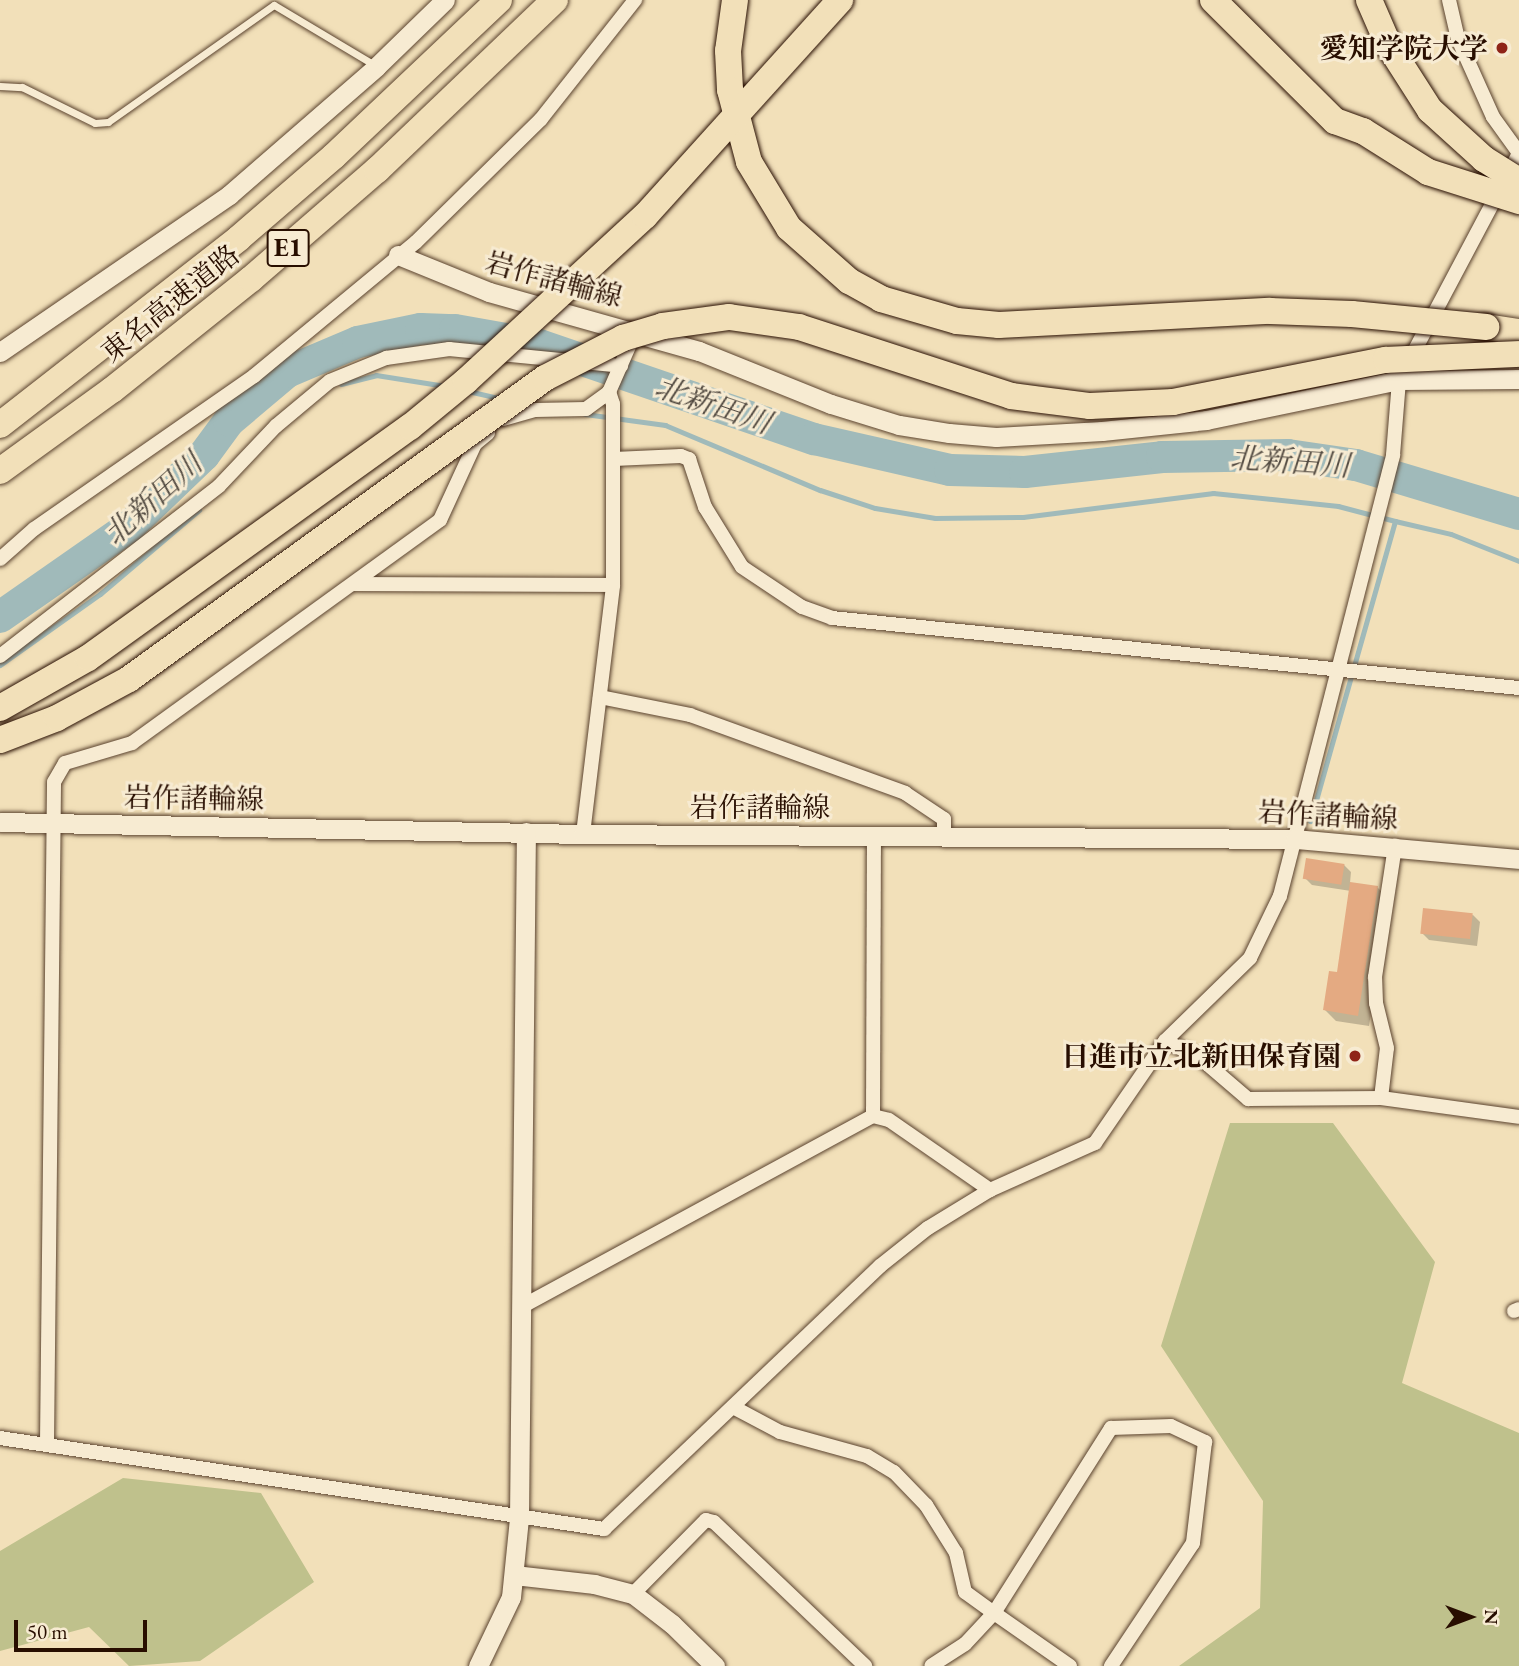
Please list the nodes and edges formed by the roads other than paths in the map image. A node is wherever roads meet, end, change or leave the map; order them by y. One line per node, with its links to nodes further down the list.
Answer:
1 (445, 0): 10 (main road)
2 (499, 0): 24 (highway, 東名高速道路 / E1)
3 (555, 0): 26 (highway, 東名高速道路 / E1)
4 (635, 0): 15 (street)
5 (735, 0): 17 (highway, bridge)
6 (840, 0): 34 (highway, bridge)
7 (1213, 0): 14 (highway, bridge)
8 (1369, 0): 13 (highway, bridge)
9 (1449, 0): 12 (street)
10 (376, 66): 11 (lane); 18 (main road)
11 (0, 86)
12 (1519, 153): 22 (street)
13 (1519, 181)
14 (1519, 201)
15 (398, 255): 16 (main road, 岩作諸輪線); 27 (street)
16 (636, 331): 20 (street); 22 (main road, 岩作諸輪線)
17 (1519, 332)
18 (0, 352)
19 (1519, 354): 35 (highway, bridge)
20 (620, 367): 23 (street); 30 (street)
21 (1519, 379): 22 (main road, 岩作諸輪線)
22 (1399, 380): 31 (street)
23 (609, 391): 25 (street); 28 (street)
24 (0, 425)
25 (614, 459): 29 (street); 31 (street)
26 (0, 471)
27 (0, 559)
28 (354, 584): 29 (street); 37 (street)
29 (613, 585): 33 (street)
30 (0, 656)
31 (1340, 669): 32 (street); 42 (street)
32 (1519, 688)
33 (600, 697): 39 (street); 41 (street)
34 (0, 708)
35 (0, 740)
36 (0, 822): 37 (main road, 岩作諸輪線)
37 (51, 823): 38 (main road, 岩作諸輪線); 53 (street)
38 (526, 832): 39 (main road, 岩作諸輪線); 50 (main road)
39 (583, 834): 40 (main road, 岩作諸輪線)
40 (874, 836): 41 (main road, 岩作諸輪線); 47 (street)
41 (944, 837): 42 (main road, 岩作諸輪線)
42 (1295, 839): 43 (main road, 岩作諸輪線); 45 (street)
43 (1395, 846): 44 (main road, 岩作諸輪線); 46 (street)
44 (1519, 859)
45 (1165, 1041): 46 (street); 49 (street)
46 (1381, 1098): 48 (street)
47 (873, 1116): 49 (street); 50 (street)
48 (1519, 1117)
49 (990, 1190): 51 (street)
50 (521, 1307): 54 (main road)
51 (733, 1407): 54 (street); 57 (street)
52 (0, 1438): 53 (street)
53 (47, 1443): 54 (street)
54 (519, 1518): 55 (main road)
55 (514, 1576): 56 (main road); 58 (main road)
56 (633, 1594): 59 (main road); 60 (street)
57 (994, 1613): 61 (street); 62 (street); 63 (street)
58 (478, 1666)
59 (715, 1666)
60 (864, 1666)
61 (930, 1666)
62 (1070, 1666)
63 (1111, 1666)

